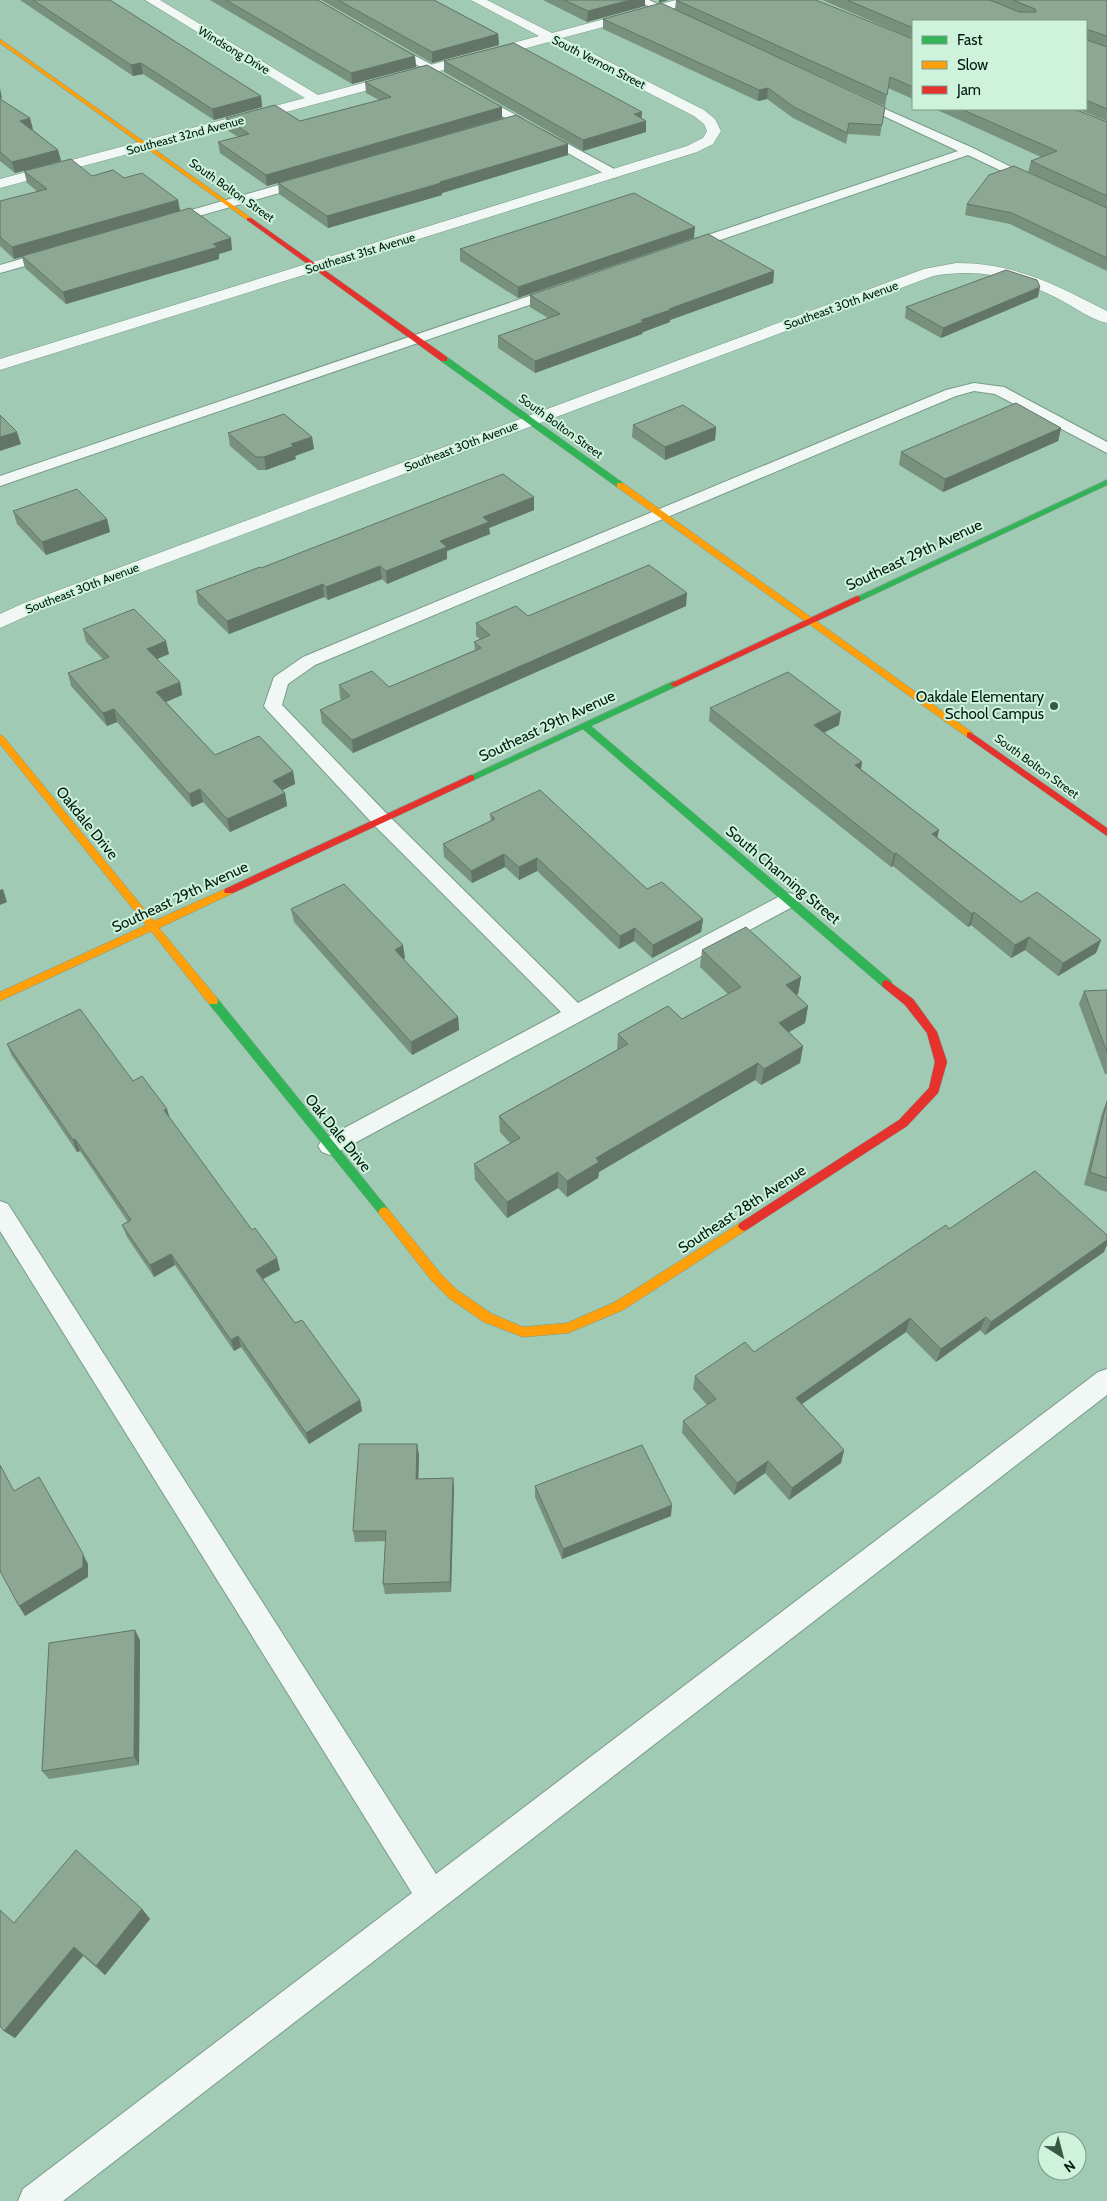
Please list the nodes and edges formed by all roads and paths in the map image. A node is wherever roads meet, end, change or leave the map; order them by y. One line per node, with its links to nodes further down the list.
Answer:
1 (151, 0): 14 (street, Windsong Drive)
2 (477, 0): 7 (street, South Vernon Street)
3 (641, 0): 5 (lane)
4 (690, 0): 5 (street, Southeast 32nd Avenue)
5 (659, 8): 6 (lane); 7 (street, Southeast 32nd Avenue)
6 (694, 25)
7 (550, 37): 10 (street, Southeast 32nd Avenue); 17 (street, South Vernon Street)
8 (0, 41): 18 (street, South Bolton Street)
9 (383, 41): 10 (lane)
10 (430, 69): 11 (lane); 14 (street, Southeast 32nd Avenue)
11 (445, 79)
12 (469, 92): 15 (lane)
13 (845, 94): 19 (lane)
14 (317, 100): 18 (street, Southeast 32nd Avenue)
15 (525, 124): 16 (lane); 20 (lane)
16 (480, 130)
17 (714, 130): 20 (street, Southeast 31st Avenue)
18 (146, 145): 22 (street, Southeast 32nd Avenue); 24 (street, South Bolton Street)
19 (969, 151): 23 (lane); 27 (lane)
20 (614, 174): 28 (street, Southeast 31st Avenue)
21 (321, 176): 24 (lane)
22 (0, 184)
23 (1047, 187)
24 (228, 203): 25 (lane); 28 (street, South Bolton Street)
25 (152, 225)
26 (66, 250): 29 (lane)
27 (669, 253)
28 (316, 266): 32 (street, South Bolton Street); 33 (street, Southeast 31st Avenue)
29 (0, 269)
30 (575, 284): 32 (lane)
31 (1107, 318): 34 (street, Southeast 30th Avenue)
32 (416, 338): 34 (street, South Bolton Street); 36 (lane)
33 (0, 366)
34 (529, 421): 38 (street, South Bolton Street); 40 (street, Southeast 30th Avenue)
35 (1107, 448): 38 (lane)
36 (0, 481)
37 (1107, 482): 39 (street, Southeast 29th Avenue)
38 (662, 515): 39 (street, South Bolton Street); 43 (lane)
39 (810, 621): 41 (street, Southeast 29th Avenue); 44 (street, South Bolton Street)
40 (0, 622)
41 (585, 726): 43 (street, Southeast 29th Avenue); 45 (street, South Channing Street)
42 (0, 738): 46 (street, Oakdale Drive)
43 (382, 820): 46 (street, Southeast 29th Avenue); 48 (lane)
44 (1107, 833)
45 (789, 900): 48 (lane); 49 (street, South Channing Street)
46 (152, 927): 47 (street, Southeast 29th Avenue); 50 (street, Oak Dale Drive)
47 (0, 997)
48 (576, 1014): 50 (lane)
49 (941, 1062): 52 (street, Southeast 28th Avenue)
50 (330, 1146): 52 (street, Oak Dale Drive)
51 (0, 1211): 54 (lane)
52 (523, 1332)
53 (1107, 1380): 54 (lane)
54 (432, 1896): 55 (lane)
55 (35, 2201)

